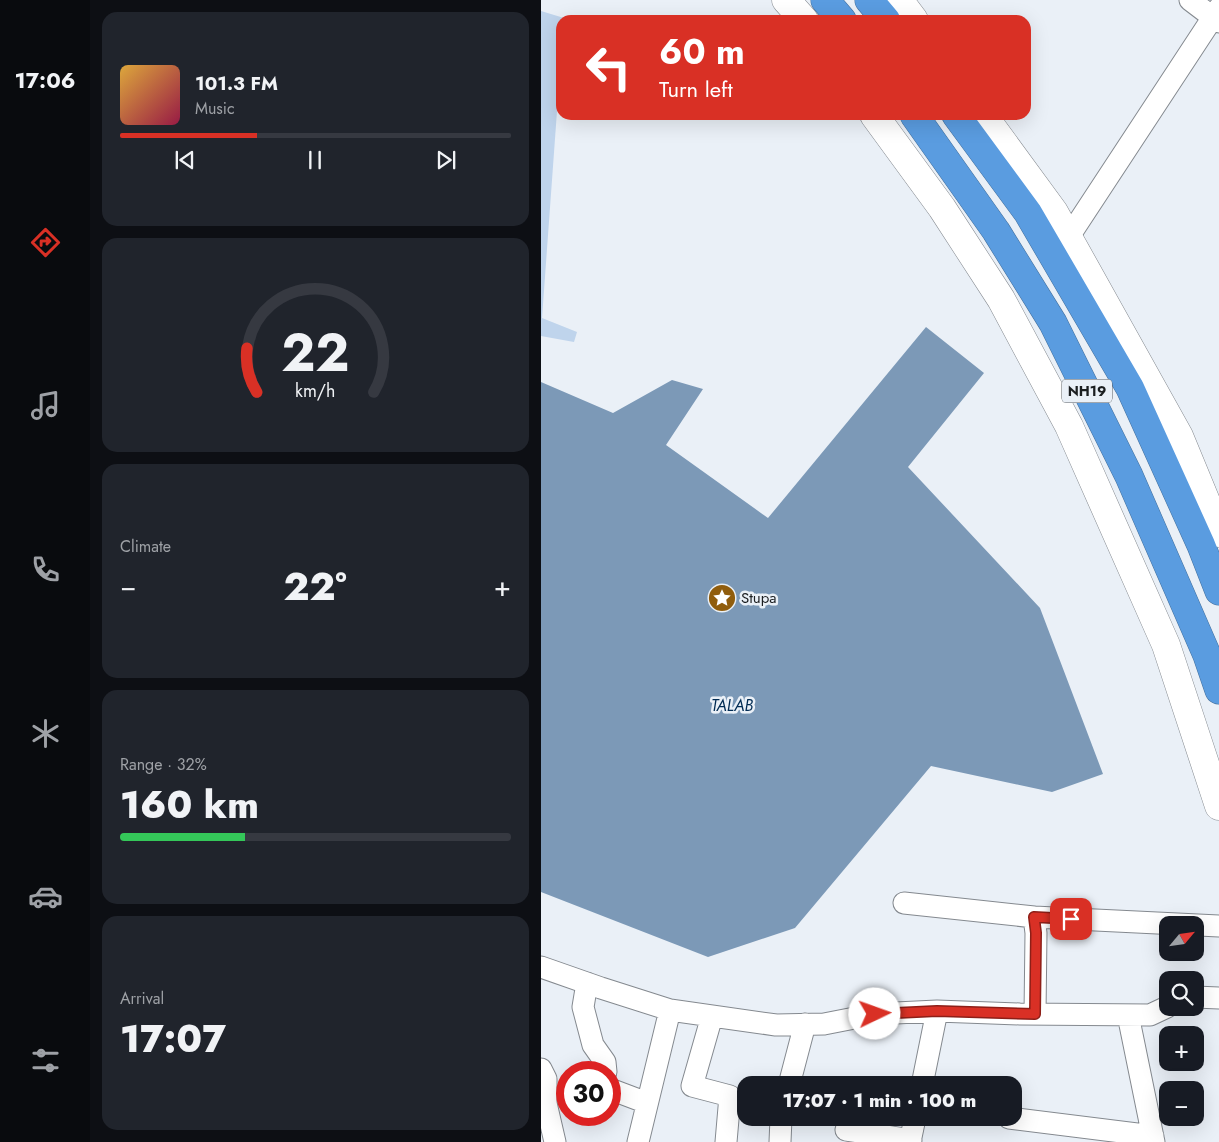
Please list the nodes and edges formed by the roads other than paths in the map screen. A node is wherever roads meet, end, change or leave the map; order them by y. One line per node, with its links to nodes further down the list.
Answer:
1 (786, 0): 6 (main road)
2 (825, 0): 7 (highway)
3 (869, 0): 8 (highway)
4 (899, 0): 9 (main road)
5 (1190, 0): 10 (street)
6 (799, 15)
7 (838, 15)
8 (882, 15)
9 (910, 15)
10 (1217, 16): 15 (street)
11 (878, 120): 19 (main road)
12 (917, 120): 18 (highway, NH19)
13 (960, 120): 17 (highway, NH19)
14 (987, 120): 15 (main road)
15 (1069, 238): 16 (main road)
16 (1216, 521)
17 (1219, 591)
18 (1219, 690)
19 (1219, 806)
20 (904, 903): 21 (street)
21 (1034, 917): 22 (street); 30 (street)
22 (1219, 926)
23 (541, 967): 24 (street)
24 (587, 984): 27 (street); 34 (street)
25 (1204, 997): 26 (street)
26 (1219, 998)
27 (671, 1010): 32 (street); 39 (street)
28 (937, 1011): 30 (street); 33 (street); 37 (street)
29 (1159, 1011): 31 (street)
30 (1035, 1014): 31 (street)
31 (1128, 1015): 44 (street)
32 (712, 1016): 33 (street); 48 (street)
33 (805, 1024): 36 (street)
34 (604, 1061)
35 (541, 1068): 46 (street)
36 (791, 1076)
37 (924, 1076)
38 (621, 1093): 39 (street)
39 (647, 1103): 47 (street)
40 (1022, 1120): 44 (street)
41 (781, 1126): 49 (street)
42 (913, 1126): 45 (street)
43 (846, 1130): 45 (street)
44 (1154, 1139)
45 (910, 1141)
46 (555, 1142)
47 (638, 1142)
48 (726, 1142)
49 (780, 1142)

